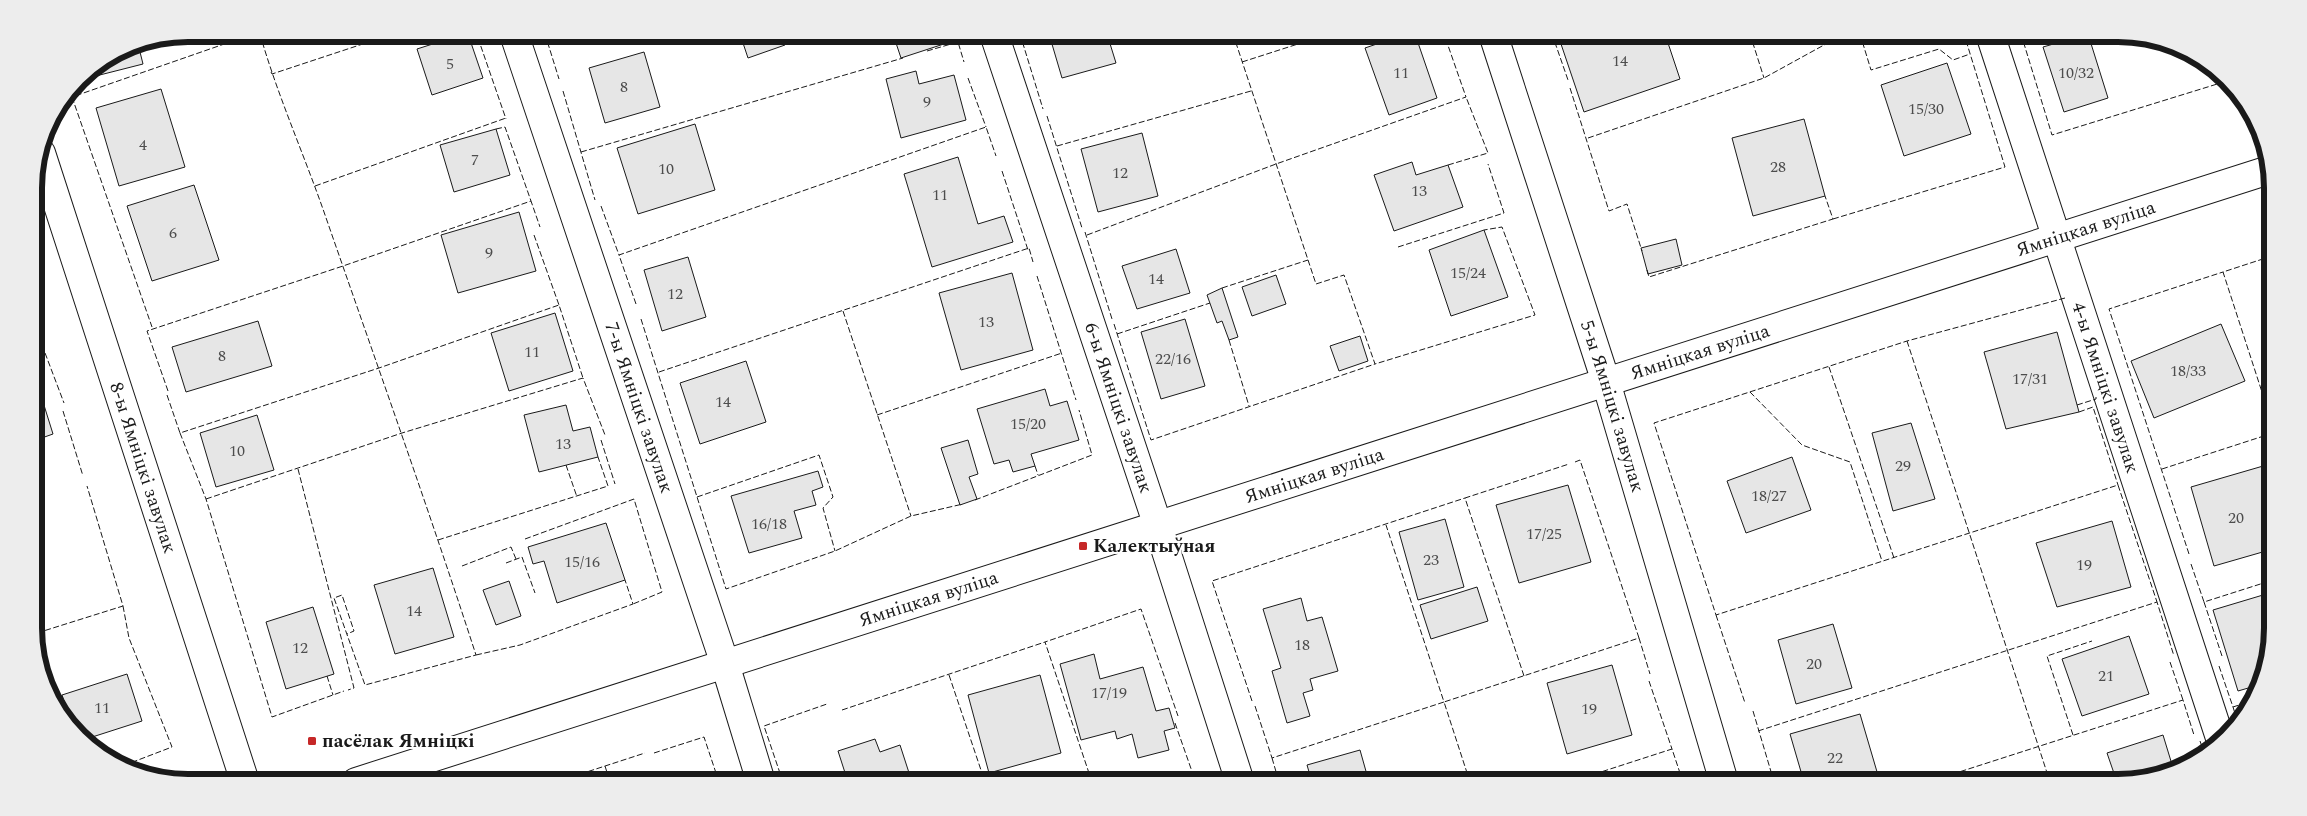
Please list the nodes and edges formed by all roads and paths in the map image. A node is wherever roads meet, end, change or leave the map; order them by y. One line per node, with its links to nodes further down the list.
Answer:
1 (517, 42): 10 (street, 7-ы Ямніцкі завулак)
2 (997, 42): 9 (street, 6-ы Ямніцкі завулак)
3 (1496, 42): 8 (street, 5-ы Ямніцкі завулак)
4 (1993, 42): 7 (street, 4-ы Ямніцкі завулак)
5 (45, 164): 14 (street, 8-ы Ямніцкі завулак)
6 (2263, 172): 7 (street, Ямніцкая вуліца)
7 (2055, 238): 8 (street, Ямніцкая вуліца); 11 (street, 4-ы Ямніцкі завулак)
8 (1606, 382): 9 (street, Ямніцкая вуліца); 13 (street, 5-ы Ямніцкі завулак)
9 (1158, 526): 10 (street, Ямніцкая вуліца); 12 (street, 6-ы Ямніцкі завулак)
10 (725, 664): 15 (street, Ямніцкая вуліца); 16 (street, 7-ы Ямніцкі завулак)
11 (2219, 733)
12 (1237, 773)
13 (1721, 773)
14 (242, 774)
15 (381, 774)
16 (758, 774)

